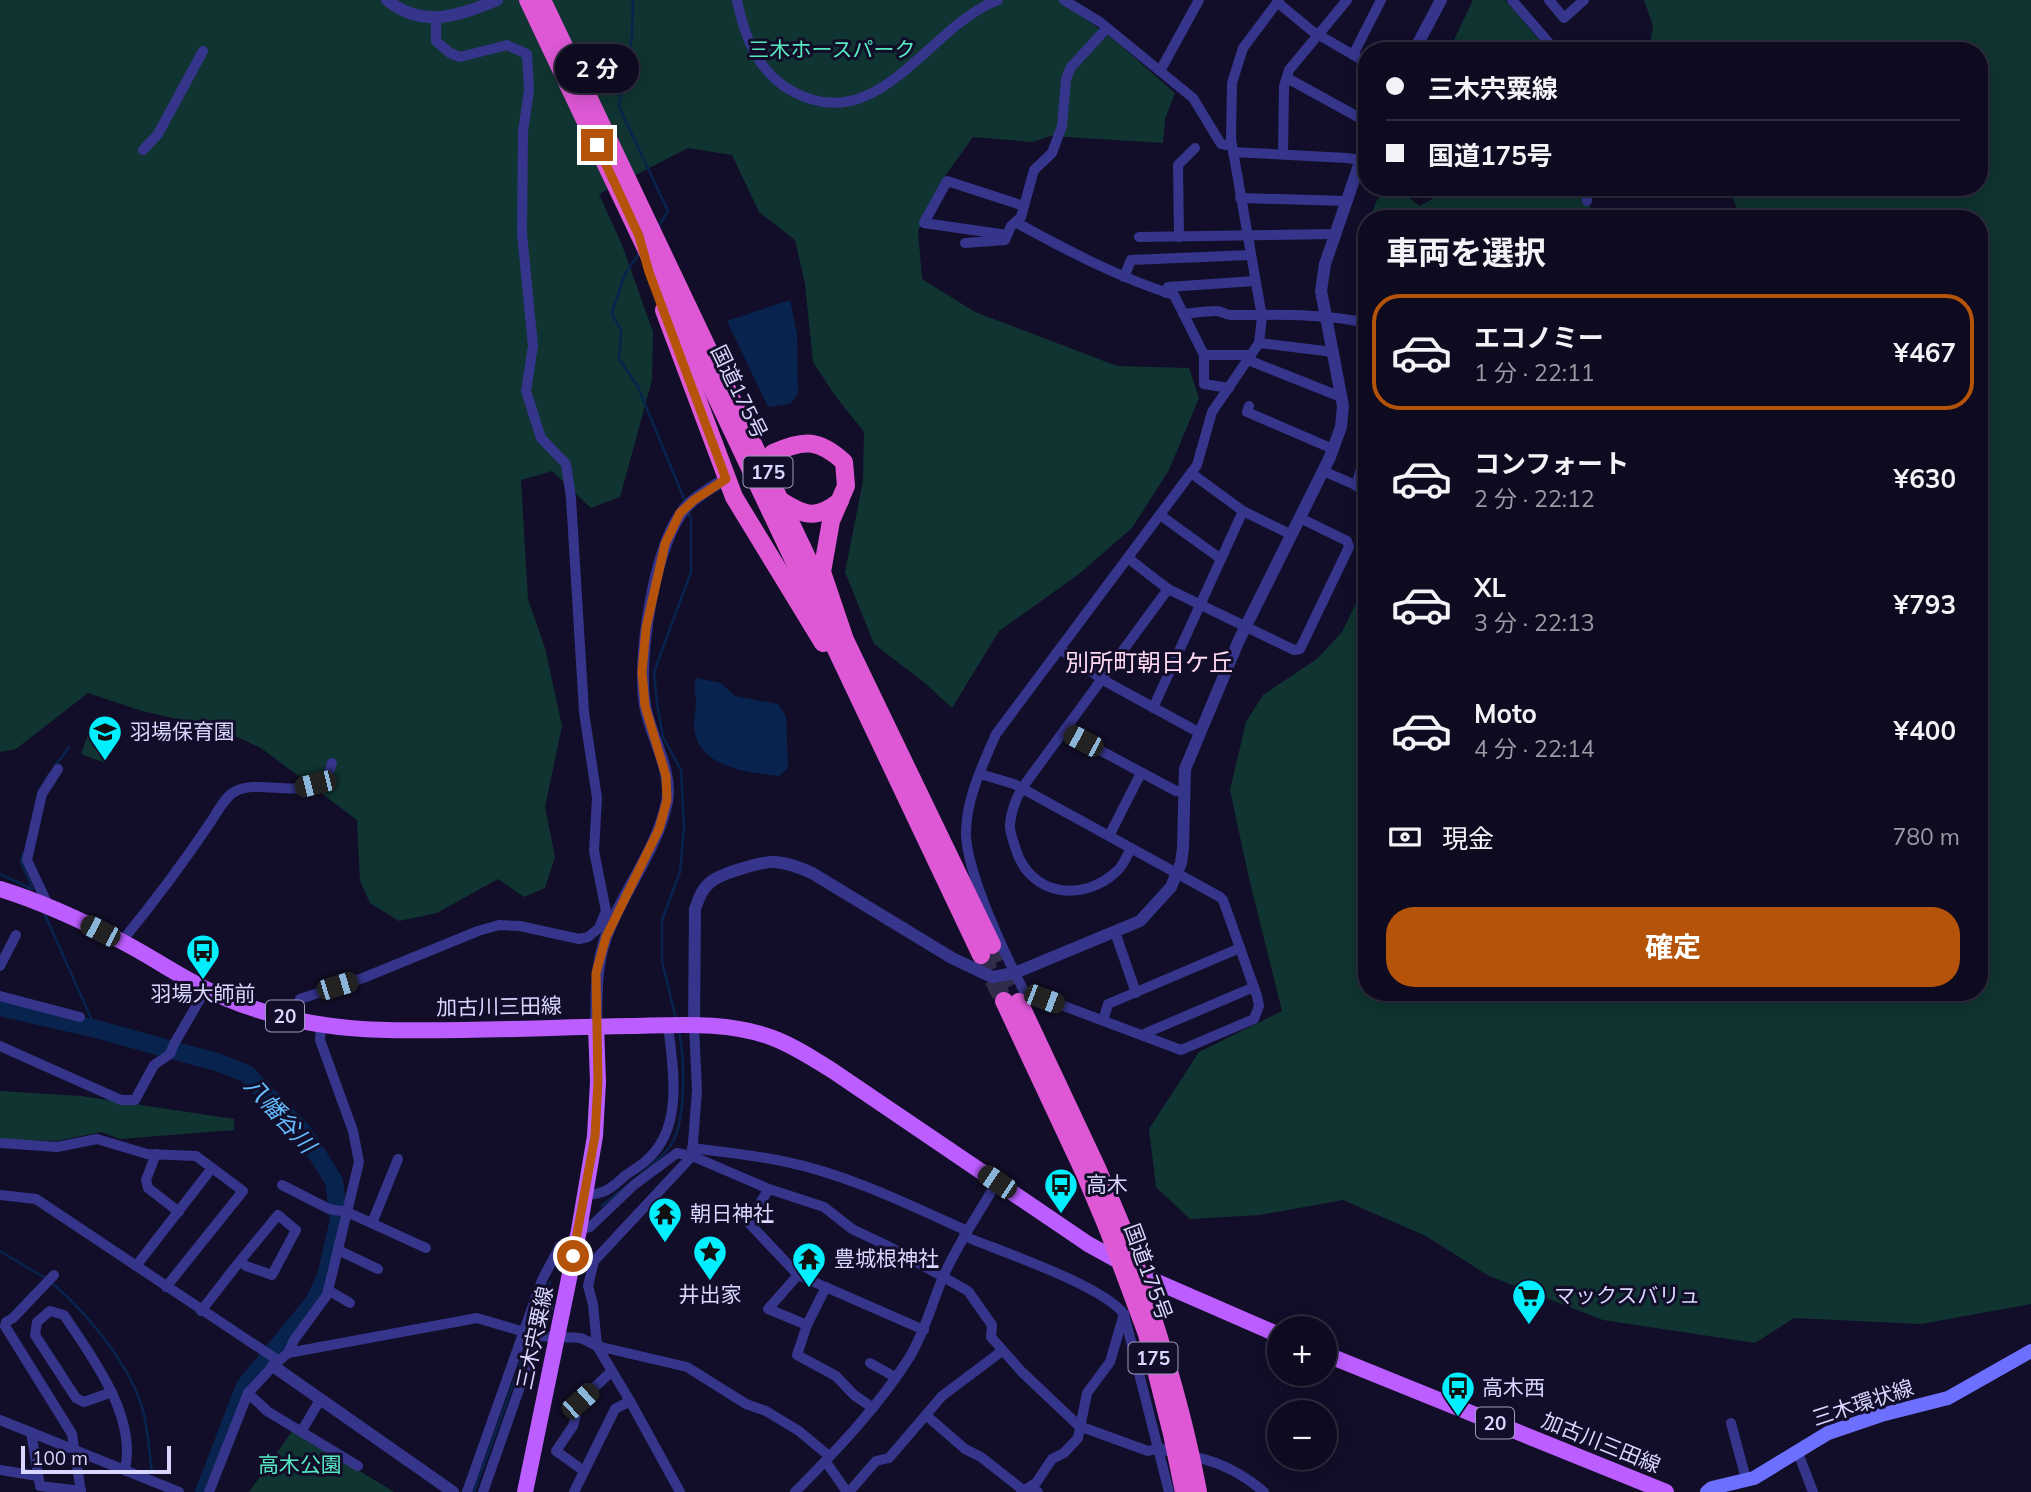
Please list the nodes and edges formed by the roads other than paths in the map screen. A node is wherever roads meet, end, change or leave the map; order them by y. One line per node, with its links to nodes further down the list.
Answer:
1 (387, 0): 16 (street)
2 (497, 0): 16 (street)
3 (528, 0): 43 (highway, 国道175号 / 175)
4 (541, 0): 69 (highway, 国道175号 / 175)
5 (737, 0): 6 (street)
6 (998, 0)
7 (1064, 0): 17 (street)
8 (1199, 0): 26 (street)
9 (1347, 0): 18 (street)
10 (1381, 0): 19 (street)
11 (1441, 0): 20 (street)
12 (1512, 0): 21 (street)
13 (1549, 0): 14 (street)
14 (1584, 0)
15 (1278, 1): 18 (street); 30 (street)
16 (436, 19): 97 (street)
17 (1107, 28): 26 (street); 39 (street)
18 (1318, 35): 24 (street); 27 (street)
19 (1360, 42)
20 (1419, 42)
21 (1548, 42)
22 (1358, 45): 24 (street)
23 (203, 51): 31 (street)
24 (1353, 55): 25 (street)
25 (1358, 58)
26 (1160, 71): 30 (street)
27 (1287, 78): 28 (street); 32 (street)
28 (1358, 117)
29 (1195, 148): 45 (street)
30 (1232, 149): 32 (street); 36 (street)
31 (143, 150)
32 (1283, 155): 33 (street)
33 (1358, 160)
34 (1358, 166): 37 (street)
35 (1586, 196): 38 (street)
36 (1240, 198): 37 (street); 46 (street)
37 (1346, 201): 41 (street)
38 (1587, 201)
39 (1024, 206): 40 (street); 42 (street)
40 (1018, 221): 42 (street); 49 (street)
41 (1335, 234): 46 (street); 54 (street)
42 (1007, 235): 47 (street)
43 (639, 236): 67 (highway); 83 (highway, 国道175号 / 175)
44 (1139, 237): 45 (street)
45 (1179, 237): 46 (street)
46 (1247, 237): 48 (street)
47 (965, 243)
48 (1250, 255): 49 (street); 50 (street)
49 (1124, 276): 51 (street)
50 (1255, 281): 51 (street); 52 (street)
51 (1166, 293): 53 (street)
52 (1261, 313): 53 (street); 54 (street); 56 (street)
53 (1183, 314): 58 (street)
54 (1326, 318): 55 (street); 57 (street)
55 (1358, 321)
56 (1259, 343): 57 (street); 59 (street)
57 (1333, 352): 61 (street)
58 (1204, 355): 59 (street); 60 (street)
59 (1250, 358): 60 (street); 61 (street)
60 (1229, 388): 66 (street)
61 (1341, 394): 63 (street)
62 (1249, 406): 63 (street)
63 (1333, 449): 65 (street)
64 (773, 453): 70 (highway)
65 (1323, 471): 68 (street); 73 (street)
66 (1191, 473): 71 (street); 72 (street)
67 (733, 475): 83 (highway); 98 (street)
68 (1358, 487)
69 (781, 500): 70 (highway); 80 (highway, 国道175号 / 175)
70 (840, 501): 80 (highway)
71 (1243, 511): 74 (street); 76 (street)
72 (1160, 515): 75 (street); 76 (street)
73 (1300, 518): 74 (street); 79 (street)
74 (1292, 535): 79 (street)
75 (1128, 558): 77 (street); 81 (street)
76 (1221, 559): 78 (street)
77 (1168, 589): 78 (street); 82 (street)
78 (1200, 604): 79 (street); 84 (street)
79 (1246, 627): 86 (street)
80 (845, 640): 83 (highway, 国道175号 / 175)
81 (1060, 649): 82 (street); 90 (street)
82 (1102, 680): 84 (street); 85 (street)
83 (858, 695)
84 (1153, 708): 86 (street)
85 (1064, 731): 89 (street); 91 (street)
86 (1200, 733): 92 (street)
87 (332, 763): 102 (street)
88 (58, 769): 99 (street)
89 (1141, 773): 92 (street); 93 (street)
90 (980, 774): 91 (street); 105 (street)
91 (1022, 788): 93 (street); 94 (street)
92 (1184, 792): 95 (street)
93 (1109, 836): 94 (street)
94 (1131, 848): 95 (street)
95 (1177, 873): 100 (street); 103 (street)
96 (0, 889): 99 (main road, 加古川三田線 / 20)
97 (604, 896): 98 (street); 111 (street)
98 (622, 902): 115 (street)
99 (49, 907): 102 (main road, 加古川三田線 / 20)
100 (1115, 932): 105 (street); 108 (street)
101 (16, 935): 104 (street)
102 (122, 942): 107 (main road, 加古川三田線 / 20)
103 (1240, 948): 106 (street); 108 (street)
104 (0, 965)
105 (1015, 973): 112 (street); 114 (street)
106 (1254, 987): 116 (street); 116 (street)
107 (206, 989): 111 (main road, 加古川三田線 / 20); 117 (street)
108 (1136, 993): 112 (street)
109 (0, 996): 110 (street)
110 (80, 1017)
111 (294, 1019): 113 (main road, 加古川三田線 / 20)
112 (1103, 1021): 116 (street)
113 (321, 1024): 115 (main road, 加古川三田線 / 20); 129 (street)
114 (679, 1025): 115 (main road, 加古川三田線 / 20); 119 (street); 123 (main road, 加古川三田線 / 20); 127 (street)
115 (596, 1026): 127 (main road, 三木宍粟線)
116 (1144, 1036)
117 (0, 1046)
118 (0, 1143): 120 (street)
119 (692, 1152): 125 (street); 131 (street); 132 (street); 158 (street)
120 (156, 1154): 122 (street); 128 (street)
121 (398, 1158): 130 (street)
122 (212, 1168): 128 (street); 142 (street)
123 (997, 1182): 132 (street); 154 (main road, 加古川三田線 / 20)
124 (282, 1185): 129 (street)
125 (769, 1189): 140 (street); 141 (street)
126 (0, 1195): 137 (street)
127 (584, 1195): 131 (main road, 三木宍粟線)
128 (179, 1212): 137 (street)
129 (347, 1212): 130 (street); 135 (street)
130 (372, 1223): 134 (street)
131 (579, 1230): 156 (main road, 三木宍粟線)
132 (966, 1234): 141 (street); 151 (street)
133 (560, 1246): 155 (street)
134 (426, 1248)
135 (338, 1250): 138 (street); 145 (street)
136 (240, 1261): 136 (street); 149 (street)
137 (136, 1266): 142 (street)
138 (378, 1269)
139 (54, 1275): 146 (street)
140 (798, 1275): 143 (street); 152 (street)
141 (944, 1276): 153 (street); 159 (street)
142 (166, 1287): 149 (street)
143 (826, 1287): 152 (street); 153 (street)
144 (1134, 1289): 151 (street)
145 (328, 1290): 147 (street); 162 (street)
146 (34, 1297): 150 (street); 178 (street)
147 (350, 1303)
148 (549, 1304): 157 (street)
149 (201, 1311): 162 (street)
150 (47, 1314): 166 (street); 166 (street)
151 (1125, 1314): 174 (street); 177 (street)
152 (807, 1325): 170 (street)
153 (924, 1330): 165 (street)
154 (1267, 1330)
155 (524, 1332): 157 (street); 162 (street); 192 (street)
156 (557, 1335): 157 (street); 158 (street); 194 (main road, 三木宍粟線)
157 (538, 1336): 193 (street)
158 (597, 1346): 164 (street); 180 (street)
159 (1002, 1351): 171 (street); 174 (street)
160 (2031, 1351): 179 (main road, 三木環状線)
161 (1337, 1359): 204 (main road, 加古川三田線 / 20)
162 (280, 1360): 167 (street); 168 (street)
163 (870, 1363): 165 (street)
164 (612, 1371): 169 (street); 184 (street)
165 (895, 1377): 170 (street)
166 (111, 1392): 182 (street)
167 (248, 1393): 176 (street); 190 (street)
168 (320, 1400): 176 (street); 191 (street)
169 (630, 1401): 184 (street); 196 (street)
170 (873, 1408): 180 (street)
171 (927, 1416): 187 (street); 198 (street)
172 (0, 1420): 175 (street)
173 (1731, 1423): 186 (street)
174 (1079, 1426): 177 (street); 187 (street)
175 (31, 1432): 178 (street); 185 (street)
176 (301, 1432): 181 (street)
177 (1160, 1448): 200 (street); 203 (street)
178 (74, 1449): 182 (street); 188 (street)
179 (1797, 1450): 186 (main road, 三木環状線); 206 (street)
180 (827, 1459): 197 (street); 198 (street)
181 (358, 1466)
182 (125, 1469): 189 (street)
183 (0, 1470): 185 (street)
184 (584, 1471): 195 (street)
185 (38, 1476): 188 (street)
186 (1746, 1479): 205 (main road, 三木環状線)
187 (1022, 1491): 199 (street)
188 (81, 1492)
189 (179, 1492)
190 (209, 1492)
191 (453, 1492)
192 (467, 1492)
193 (483, 1492)
194 (525, 1492)
195 (574, 1492)
196 (680, 1492)
197 (795, 1492)
198 (848, 1492)
199 (1038, 1492)
200 (1169, 1492)
201 (1184, 1492): 202 (highway, 国道175号 / 175, bridge)
202 (1198, 1492)
203 (1264, 1492)
204 (1664, 1492)
205 (1707, 1492)
206 (1814, 1492)

